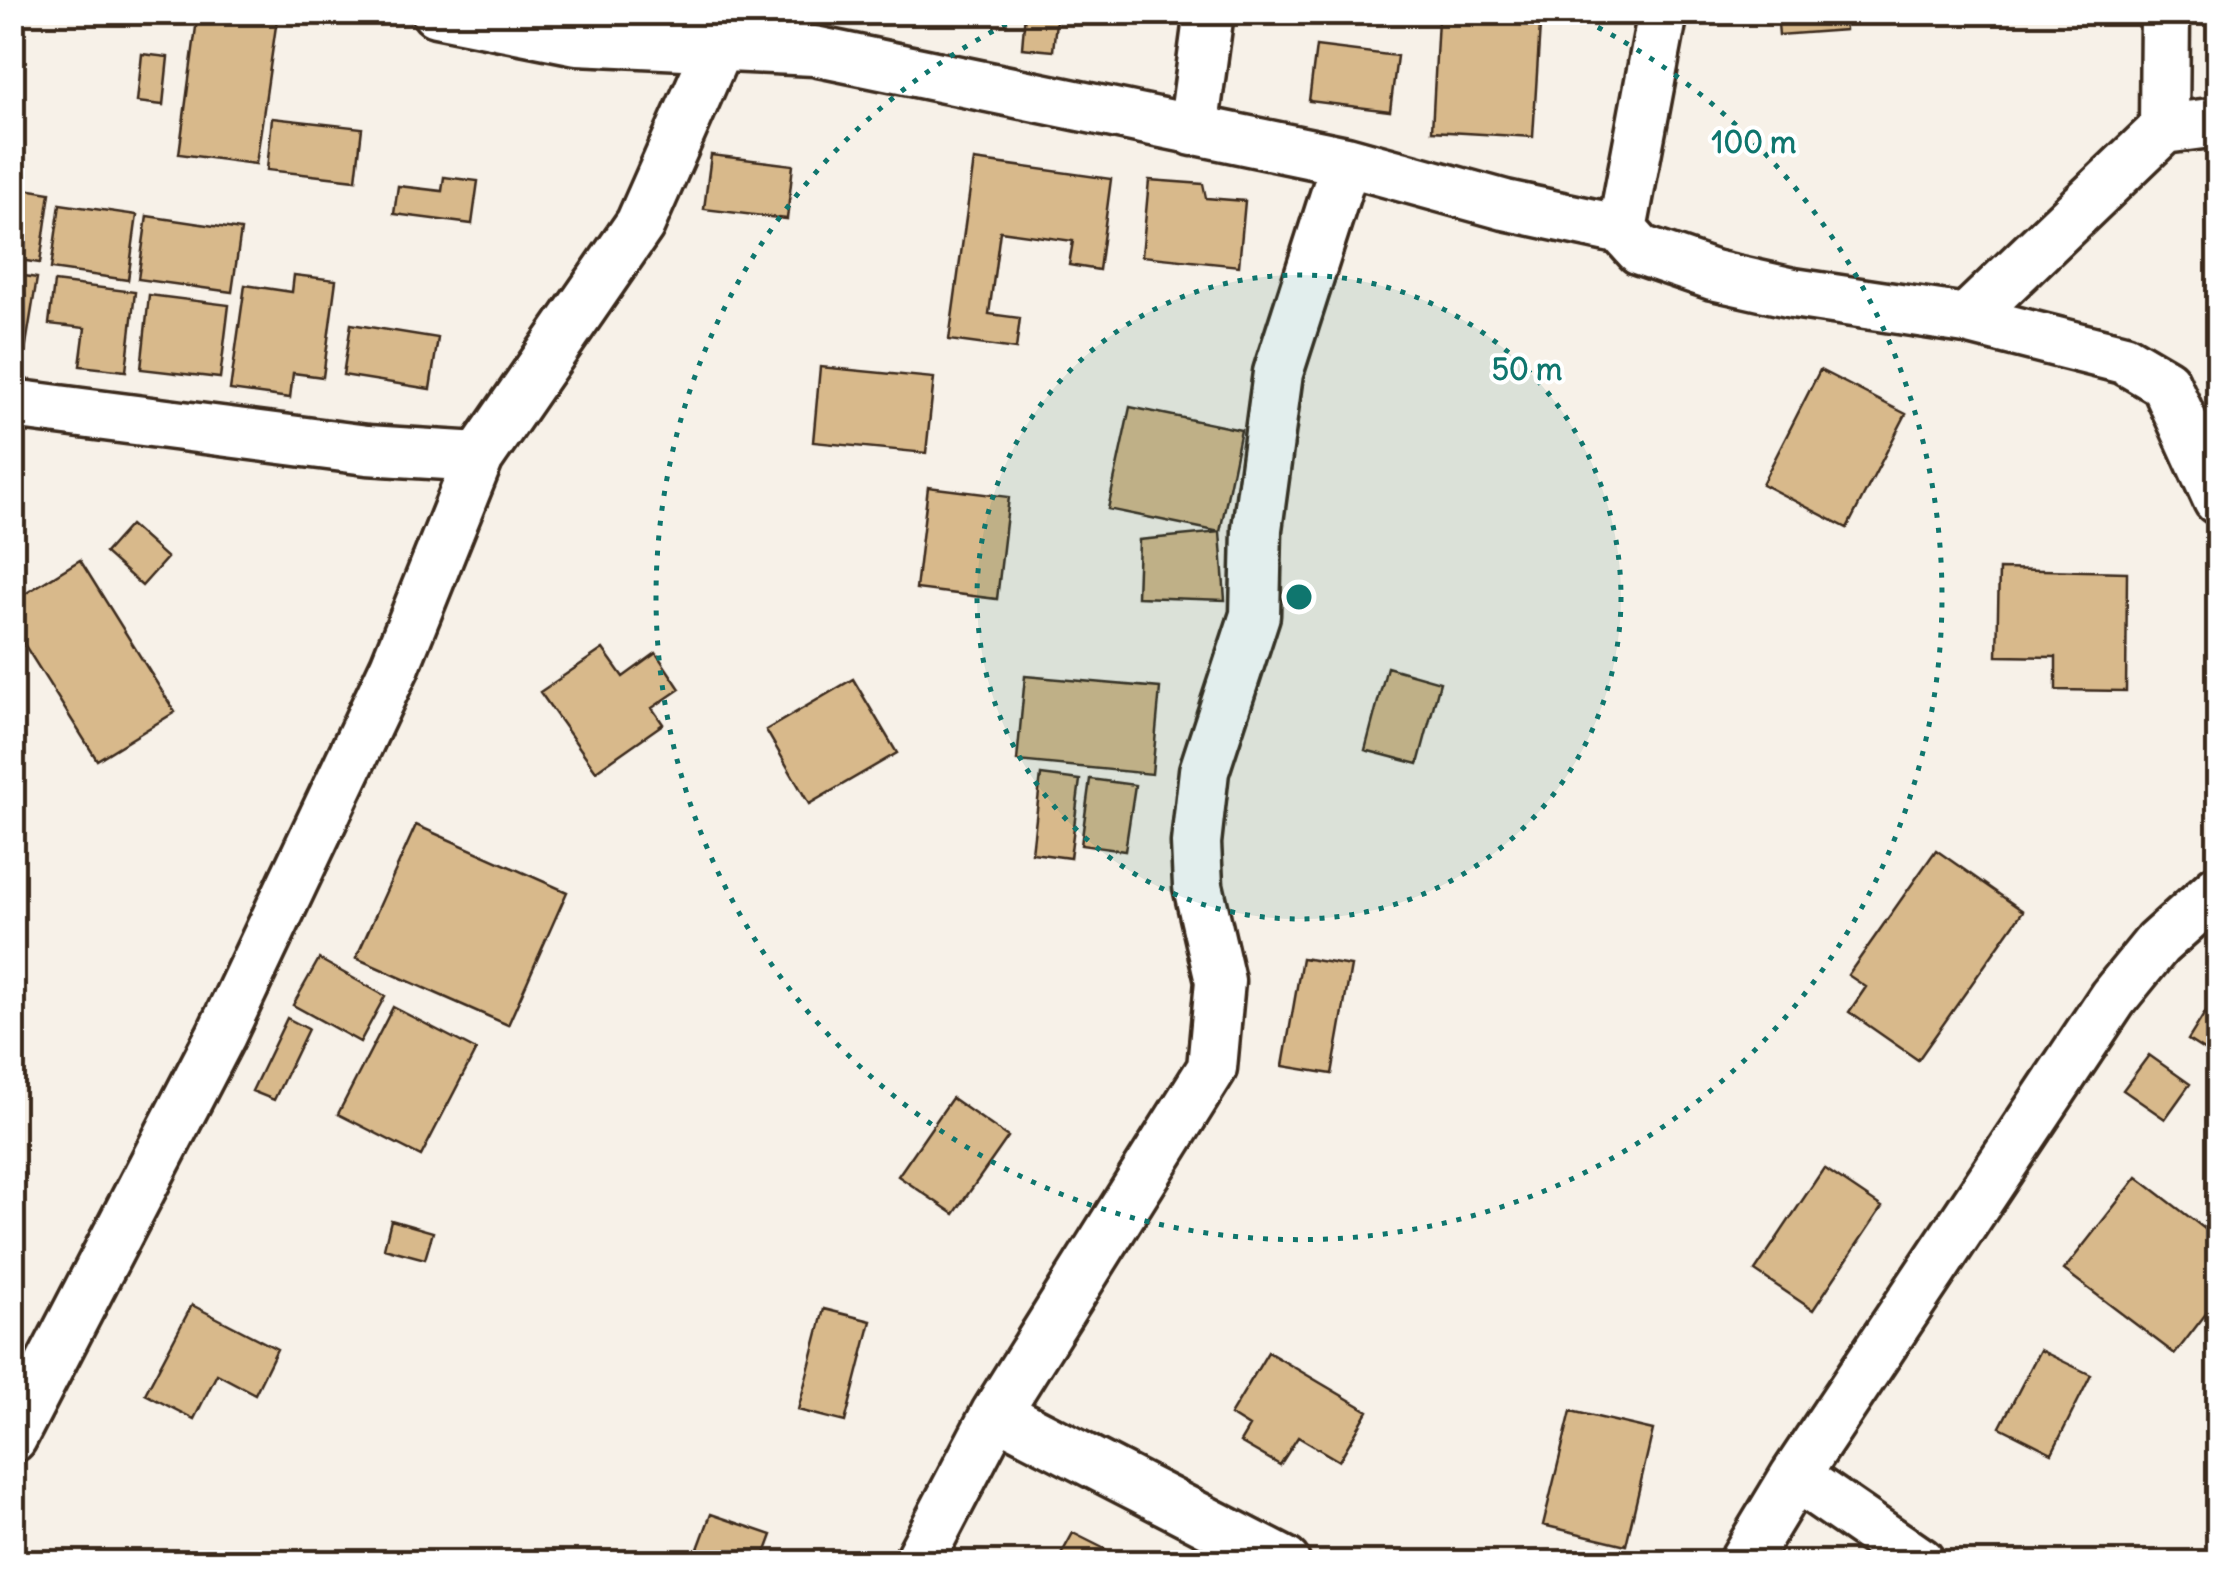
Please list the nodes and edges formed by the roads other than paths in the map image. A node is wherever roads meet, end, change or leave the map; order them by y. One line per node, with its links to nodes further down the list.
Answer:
1 (1209, 12): 9 (street)
2 (1663, 12): 11 (street)
3 (2165, 12): 8 (street)
4 (453, 14): 6 (street)
5 (817, 32): 6 (street); 9 (street)
6 (720, 44): 14 (street)
7 (2218, 122): 8 (street)
8 (2164, 129): 12 (street)
9 (1193, 131): 10 (street)
10 (1346, 161): 11 (street); 17 (street)
11 (1622, 230): 12 (street)
12 (1966, 319): 15 (street)
13 (12, 404): 14 (street)
14 (479, 458): 18 (street)
15 (2218, 500)
16 (2218, 889): 19 (street)
17 (996, 1413): 20 (street); 21 (street)
18 (12, 1438)
19 (1795, 1476): 22 (street); 23 (street)
20 (918, 1562)
21 (1285, 1562)
22 (1743, 1562)
23 (1920, 1562)

